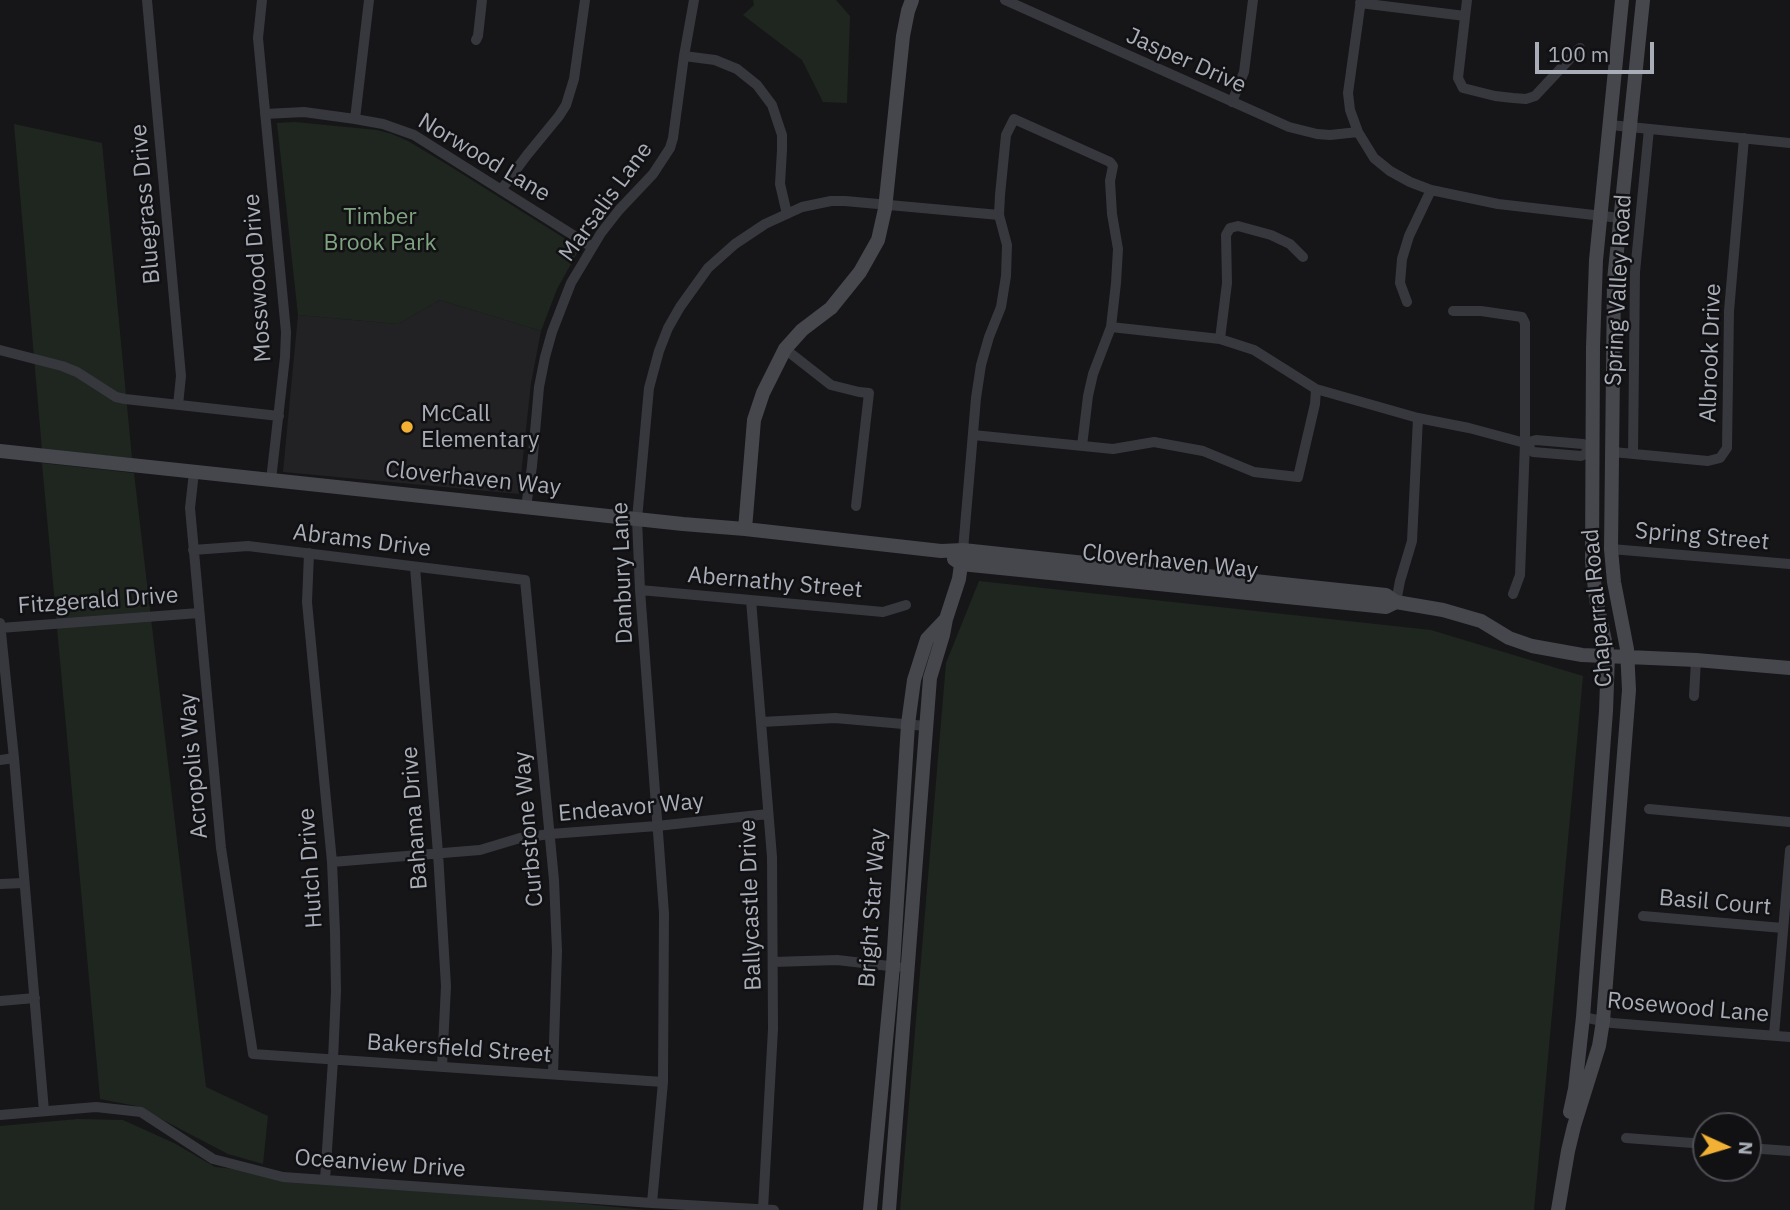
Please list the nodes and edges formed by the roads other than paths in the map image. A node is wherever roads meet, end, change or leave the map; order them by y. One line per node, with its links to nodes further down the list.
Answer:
1 (147, 0): 43 (street, Bluegrass Drive)
2 (262, 0): 19 (street, Mosswood Drive)
3 (369, 0): 20 (street)
4 (482, 0): 15 (street)
5 (585, 0): 27 (street)
6 (694, 0): 17 (street, Marsalis Lane)
7 (912, 0): 29 (street)
8 (1005, 0): 18 (street, Jasper Drive)
9 (1253, 0): 18 (street)
10 (1468, 0): 14 (street)
11 (1622, 0): 21 (street, Chaparral Road)
12 (1643, 0): 22 (street, Chaparral Road)
13 (1360, 2): 14 (street); 24 (street)
14 (1465, 16): 16 (street)
15 (476, 40)
16 (1580, 48)
17 (684, 56): 30 (street); 34 (street, Marsalis Lane)
18 (1232, 102): 24 (street, Jasper Drive)
19 (265, 114): 20 (street, Norwood Lane); 44 (street, Mosswood Drive)
20 (355, 119): 27 (street, Norwood Lane)
21 (1610, 125): 22 (street); 32 (street, Chaparral Road)
22 (1629, 127): 23 (street); 33 (street, Chaparral Road)
23 (1649, 129): 25 (street); 52 (street, Spring Valley Road)
24 (1357, 132): 28 (street)
25 (1744, 138): 26 (street); 52 (street, Albrook Drive)
26 (1790, 143)
27 (501, 190): 34 (street, Norwood Lane)
28 (1431, 190): 32 (street); 36 (street)
29 (886, 205): 30 (street, Danbury Lane); 31 (street, Danbury Lane); 40 (street)
30 (787, 214): 57 (street, Danbury Lane)
31 (999, 215): 38 (street, Bright Star Way); 46 (street, Bright Star Way)
32 (1601, 217): 33 (street); 50 (street, Chaparral Road)
33 (1620, 218): 51 (street, Chaparral Road)
34 (592, 247): 56 (street, Marsalis Lane)
35 (1304, 257): 39 (street)
36 (1407, 302)
37 (1453, 311): 47 (street)
38 (1111, 327): 39 (street); 48 (street)
39 (1220, 339): 42 (street)
40 (785, 349): 55 (street); 58 (street)
41 (0, 350): 43 (street)
42 (1316, 389): 45 (street); 48 (street)
43 (178, 405): 44 (street)
44 (279, 416): 54 (street, Mosswood Drive)
45 (1418, 418): 47 (street); 69 (street)
46 (973, 435): 48 (street); 62 (street, Bright Star Way)
47 (1525, 443): 50 (street); 67 (street)
48 (1082, 446)
49 (0, 451): 53 (street, Cloverhaven Way)
50 (1592, 451): 51 (street); 74 (street, Chaparral Road)
51 (1613, 452): 52 (street, Albrook Drive); 59 (street, Chaparral Road)
52 (1633, 454)
53 (194, 472): 54 (street, Cloverhaven Way); 60 (street, Acropolis Way)
54 (271, 480): 56 (street, Cloverhaven Way)
55 (856, 506)
56 (526, 507): 57 (street, Cloverhaven Way)
57 (636, 519): 58 (street, Cloverhaven Way); 66 (street, Danbury Lane)
58 (745, 529): 62 (street, Cloverhaven Way)
59 (1611, 549): 63 (street, Spring Street); 75 (street, Chaparral Road)
60 (193, 550): 61 (street, Abrams Drive); 71 (street, Acropolis Way)
61 (309, 553): 64 (street, Abrams Drive); 91 (street, Hutch Drive)
62 (962, 557): 69 (street, Cloverhaven Way); 72 (street, Bright Star Way)
63 (1790, 564)
64 (415, 567): 65 (street, Abrams Drive); 90 (street, Bahama Drive)
65 (525, 580): 88 (street, Curbstone Way)
66 (640, 590): 68 (street, Abernathy Street); 87 (street, Danbury Lane)
67 (1513, 594)
68 (751, 600): 70 (street, Abernathy Street); 79 (street, Ballycastle Drive)
69 (1396, 602): 74 (street, Cloverhaven Way)
70 (906, 605)
71 (199, 613): 73 (street, Fitzgerald Drive); 104 (street, Acropolis Way)
72 (946, 619): 80 (street, Bright Star Way); 81 (street, Bright Star Way)
73 (1, 626): 82 (street)
74 (1608, 655): 75 (street, Cloverhaven Way); 100 (street, Chaparral Road)
75 (1628, 656): 76 (street, Cloverhaven Way); 101 (street, Chaparral Road)
76 (1696, 660): 77 (street, Cloverhaven Way); 78 (street)
77 (1790, 668)
78 (1694, 696)
79 (762, 722): 80 (street); 85 (street, Ballycastle Drive)
80 (908, 724): 81 (street); 97 (street, Bright Star Way)
81 (926, 726): 97 (street, Bright Star Way)
82 (14, 758): 83 (street); 92 (street)
83 (0, 760)
84 (1649, 809): 86 (street)
85 (768, 814): 87 (street, Endeavor Way); 96 (street, Ballycastle Drive)
86 (1790, 822)
87 (657, 826): 88 (street, Endeavor Way); 108 (street, Danbury Lane)
88 (550, 834): 90 (street, Endeavor Way); 107 (street, Curbstone Way)
89 (1790, 850): 95 (street)
90 (438, 853): 91 (street, Endeavor Way); 106 (street, Bahama Drive)
91 (332, 862): 105 (street, Hutch Drive)
92 (24, 883): 93 (street); 98 (street)
93 (0, 884)
94 (1643, 916): 95 (street, Basil Court)
95 (1783, 928): 102 (street)
96 (773, 962): 97 (street); 118 (street, Ballycastle Drive)
97 (900, 967): 120 (street, Bright Star Way); 121 (street, Bright Star Way)
98 (35, 998): 99 (street); 109 (street)
99 (0, 1001)
100 (1583, 1017): 101 (street, Rosewood Lane); 117 (street, Chaparral Road)
101 (1603, 1021): 102 (street, Rosewood Lane); 117 (street, Chaparral Road)
102 (1774, 1035): 103 (street, Rosewood Lane)
103 (1790, 1037)
104 (253, 1054): 105 (street, Bakersfield Street)
105 (333, 1060): 106 (street, Bakersfield Street); 115 (street, Hutch Drive)
106 (442, 1067): 107 (street, Bakersfield Street)
107 (552, 1074): 108 (street, Bakersfield Street)
108 (663, 1082): 116 (street, Danbury Lane)
109 (44, 1111): 110 (street, Oceanview Drive); 115 (street, Oceanview Drive)
110 (0, 1115)
111 (1626, 1138): 112 (street)
112 (1692, 1143)
113 (1762, 1149): 114 (street)
114 (1790, 1151)
115 (325, 1181): 116 (street, Oceanview Drive)
116 (652, 1203): 118 (street, Oceanview Drive)
117 (1558, 1208)
118 (763, 1209): 119 (street, Oceanview Drive)
119 (774, 1210)
120 (870, 1210)
121 (889, 1210)

